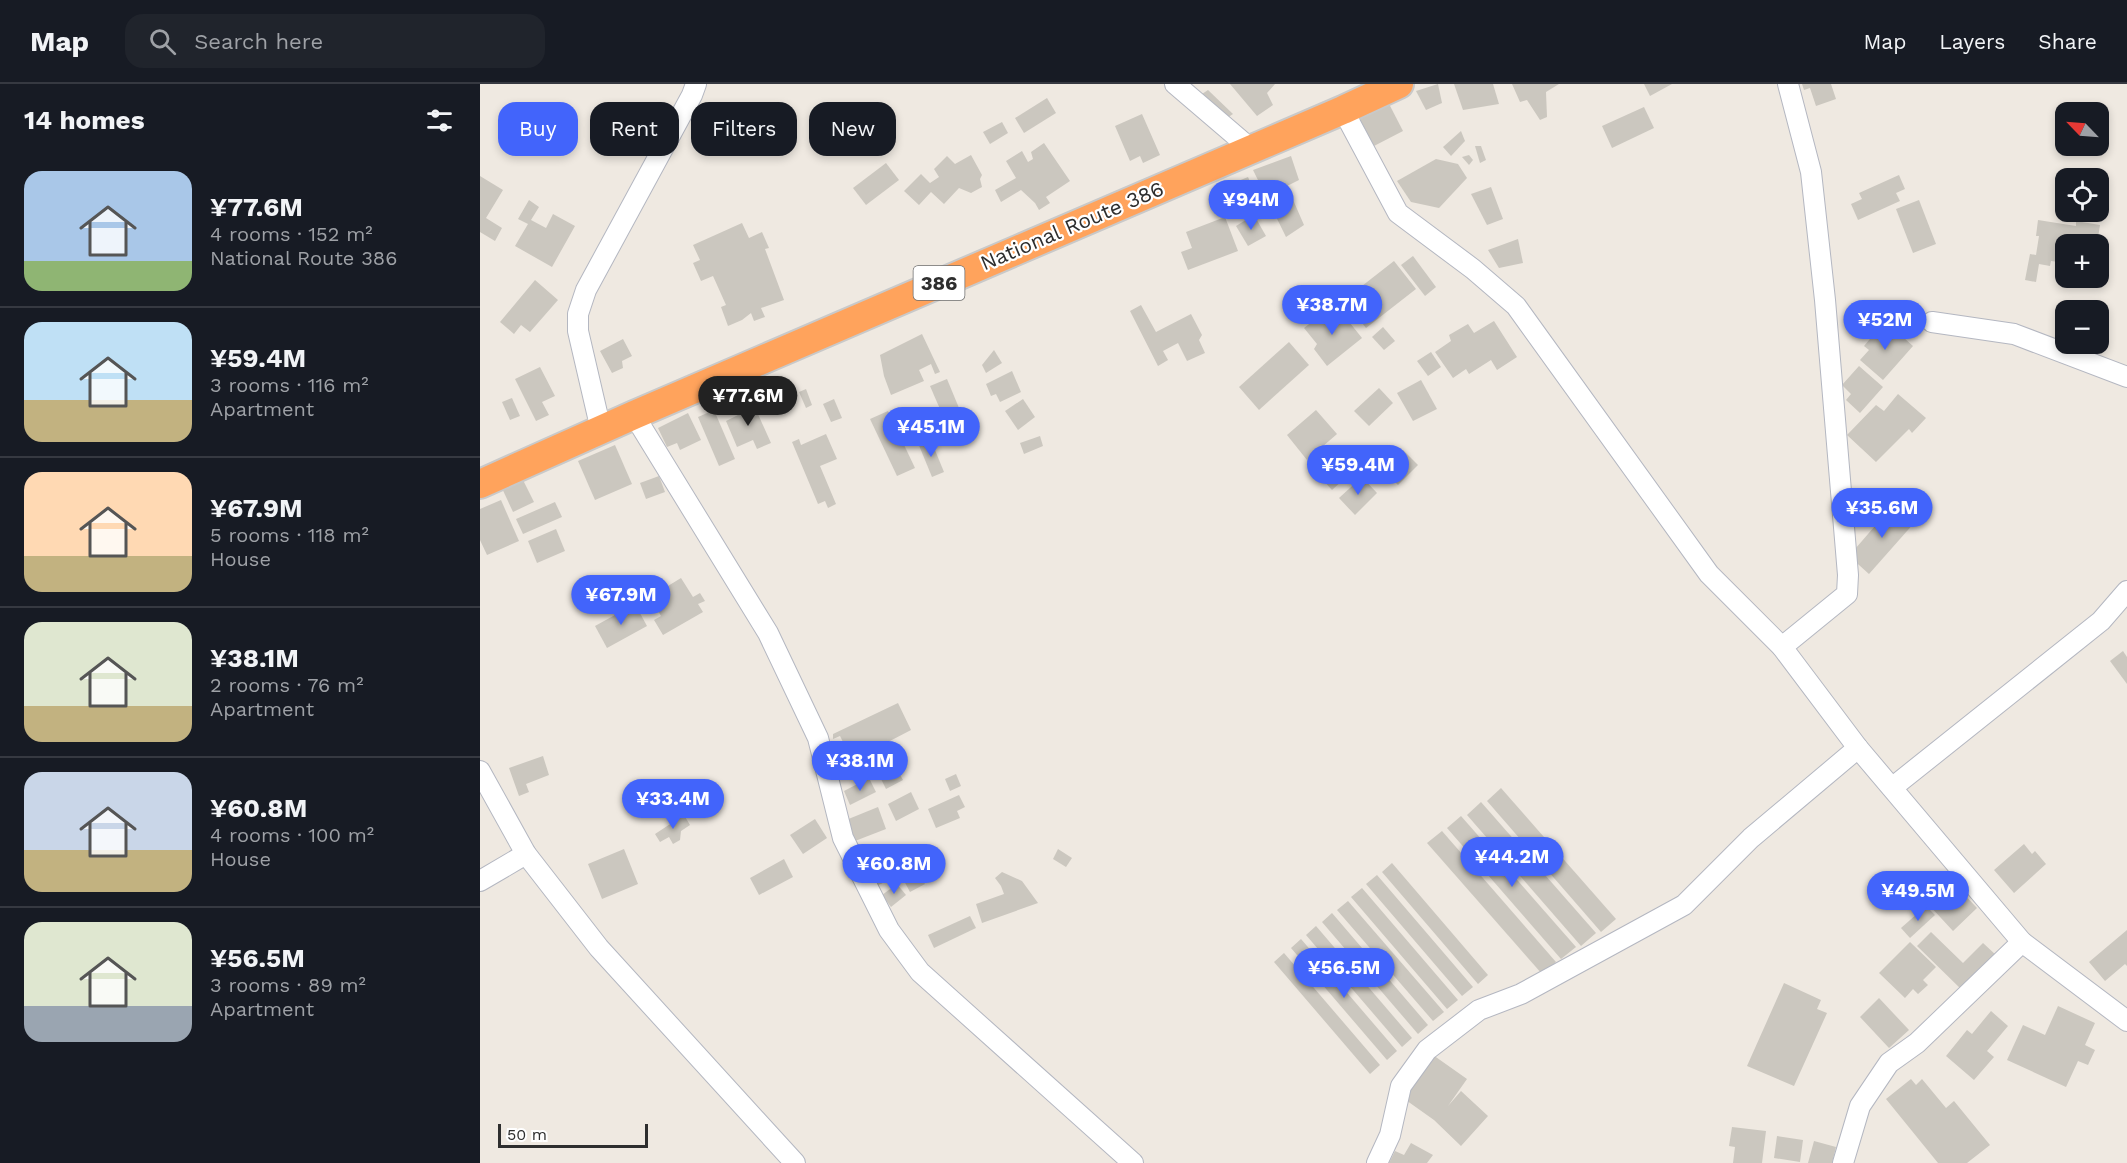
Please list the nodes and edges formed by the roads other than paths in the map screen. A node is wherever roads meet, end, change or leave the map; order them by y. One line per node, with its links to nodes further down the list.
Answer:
1 (696, 84): 10 (street)
2 (1175, 84): 6 (street)
3 (1399, 84): 5 (highway, National Route 386 / 386)
4 (1788, 84): 13 (street)
5 (1343, 110): 6 (highway, National Route 386 / 386); 13 (street)
6 (1251, 149): 9 (highway, National Route 386 / 386)
7 (1932, 322): 8 (street)
8 (2127, 377)
9 (634, 415): 10 (highway, National Route 386 / 386); 22 (street)
10 (601, 430): 11 (highway, National Route 386 / 386)
11 (480, 484)
12 (2127, 591): 16 (street)
13 (1782, 647): 14 (street)
14 (1858, 748): 16 (street); 23 (street)
15 (480, 771): 17 (street)
16 (1893, 787): 19 (street)
17 (525, 854): 18 (street); 21 (street)
18 (480, 880)
19 (2022, 942): 20 (street); 24 (street)
20 (2127, 1021)
21 (795, 1163)
22 (1133, 1163)
23 (1377, 1163)
24 (1843, 1163)

